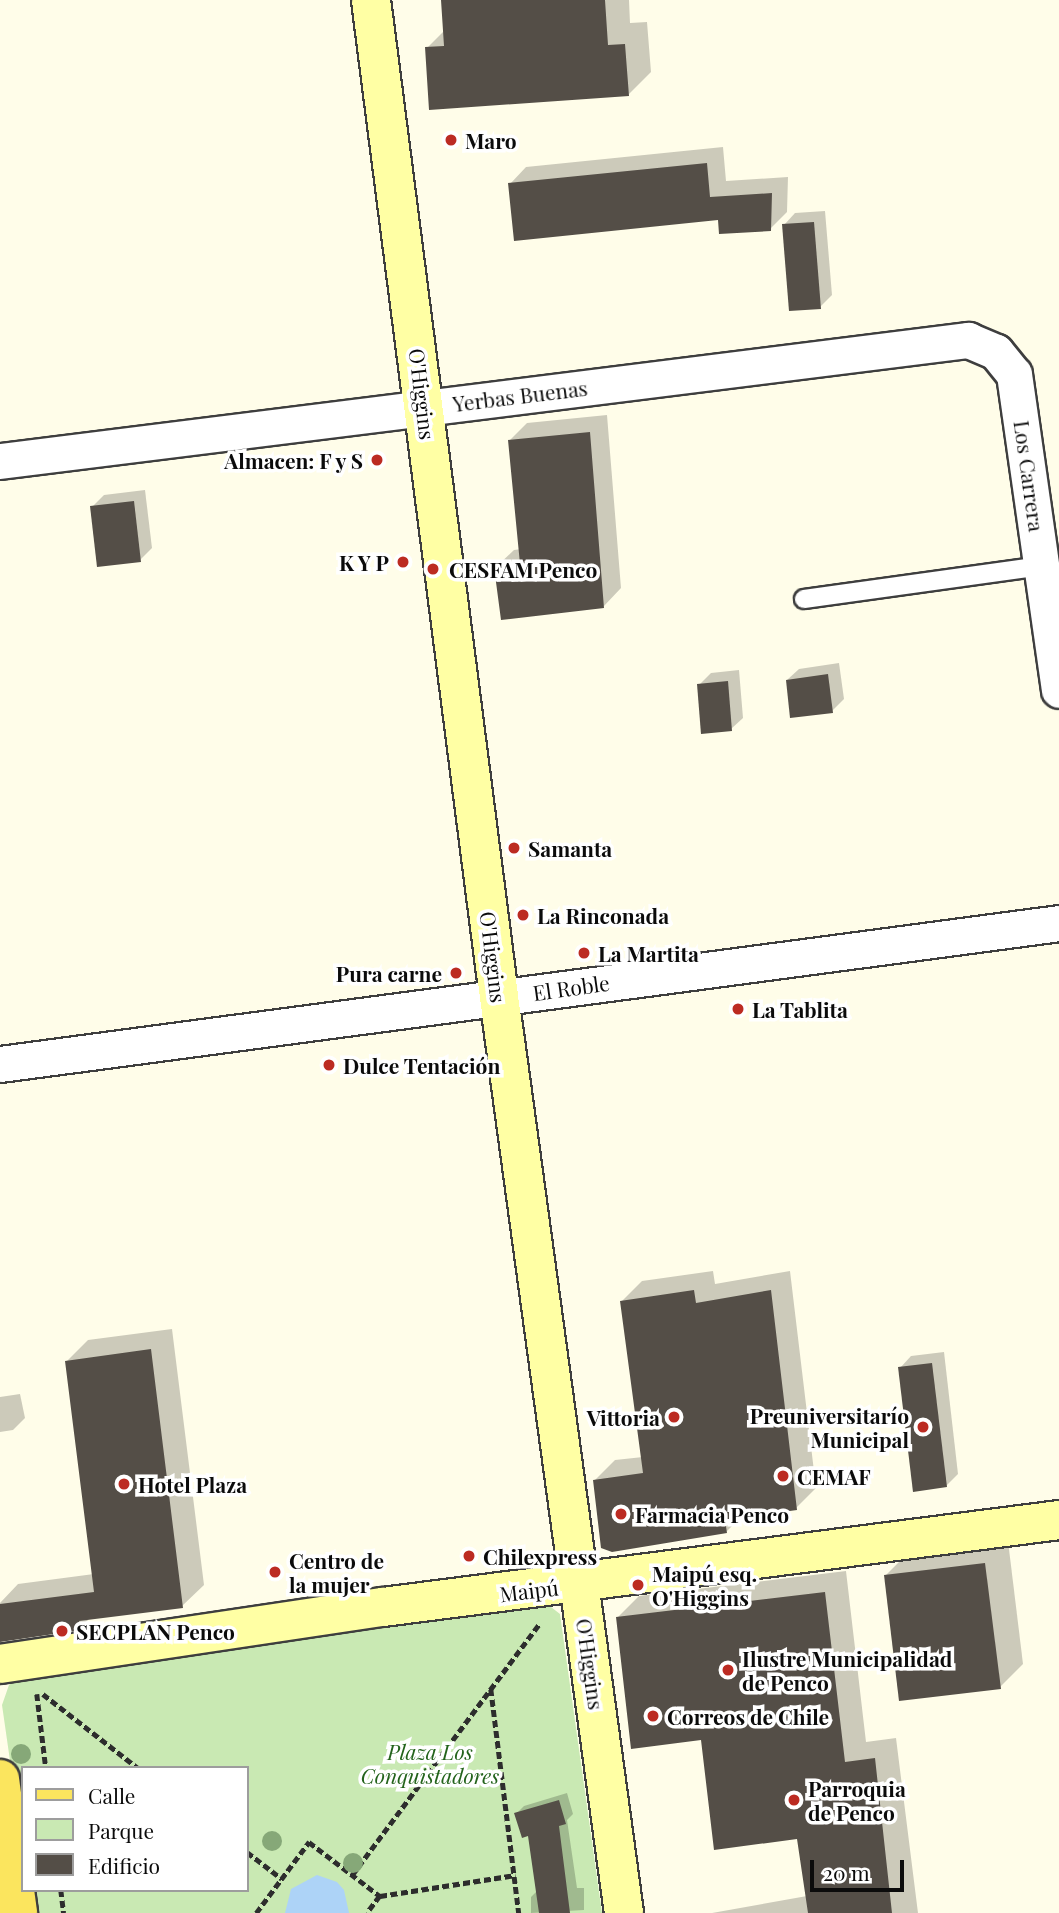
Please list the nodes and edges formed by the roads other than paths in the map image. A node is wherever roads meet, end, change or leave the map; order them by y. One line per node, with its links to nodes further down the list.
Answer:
1 (371, 0): 3 (street, O'Higgins)
2 (996, 352): 3 (street, Yerbas Buenas); 5 (street, Los Carrera)
3 (425, 407): 4 (street, Yerbas Buenas); 9 (street, O'Higgins)
4 (0, 461)
5 (1042, 566): 6 (lane); 7 (street, Los Carrera)
6 (804, 599)
7 (1059, 691)
8 (1059, 923): 9 (street, El Roble)
9 (499, 997): 10 (street, El Roble); 12 (street, O'Higgins)
10 (0, 1064)
11 (1059, 1520): 12 (street, Maipú)
12 (580, 1583): 13 (street, Maipú); 16 (street, O'Higgins)
13 (0, 1664)
14 (0, 1779): 15 (main road)
15 (18, 1913)
16 (624, 1913)

